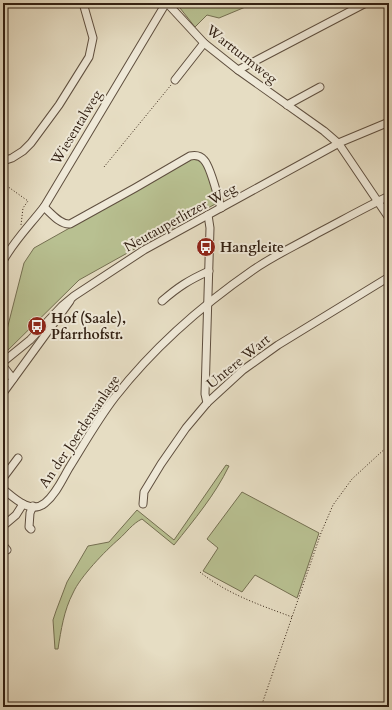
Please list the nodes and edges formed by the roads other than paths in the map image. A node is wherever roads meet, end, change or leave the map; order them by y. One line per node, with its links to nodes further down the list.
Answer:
1 (83, 3): 11 (street)
2 (166, 3): 4 (street, Wartturmweg); 16 (street, Wiesentalweg)
3 (366, 3): 5 (street)
4 (204, 43): 5 (street, Wartturmweg); 6 (street)
5 (238, 70): 8 (street, Wartturmweg)
6 (175, 80)
7 (320, 87): 8 (street)
8 (288, 105): 12 (street, Wartturmweg)
9 (389, 122): 12 (street, Neutauperlitzer Weg)
10 (36, 124): 11 (street)
11 (42, 129): 13 (street)
12 (339, 144): 15 (street, Wartturmweg); 17 (street, Neutauperlitzer Weg)
13 (3, 161)
14 (389, 196): 15 (street, An der Joerdensanlage)
15 (378, 201): 19 (street, Wartturmweg); 25 (street, An der Joerdensanlage)
16 (44, 207): 17 (street); 20 (street, Wiesentalweg)
17 (221, 208): 18 (street, Neutauperlitzer Weg)
18 (208, 215): 21 (street); 23 (street, Neutauperlitzer Weg)
19 (389, 218)
20 (3, 261)
21 (209, 271): 24 (street); 25 (street)
22 (389, 277): 30 (street, Untere Wart)
23 (74, 296): 26 (street, Neutauperlitzer Weg); 28 (street)
24 (162, 301)
25 (208, 303): 30 (street); 36 (street, An der Joerdensanlage)
26 (3, 362)
27 (3, 366): 28 (street)
28 (13, 379): 29 (street)
29 (3, 393)
30 (207, 403): 35 (street, Untere Wart)
31 (18, 458): 32 (street)
32 (3, 478)
33 (3, 489): 34 (street)
34 (23, 504): 36 (street); 37 (street)
35 (143, 504)
36 (33, 506): 38 (street)
37 (3, 526)
38 (31, 529)

